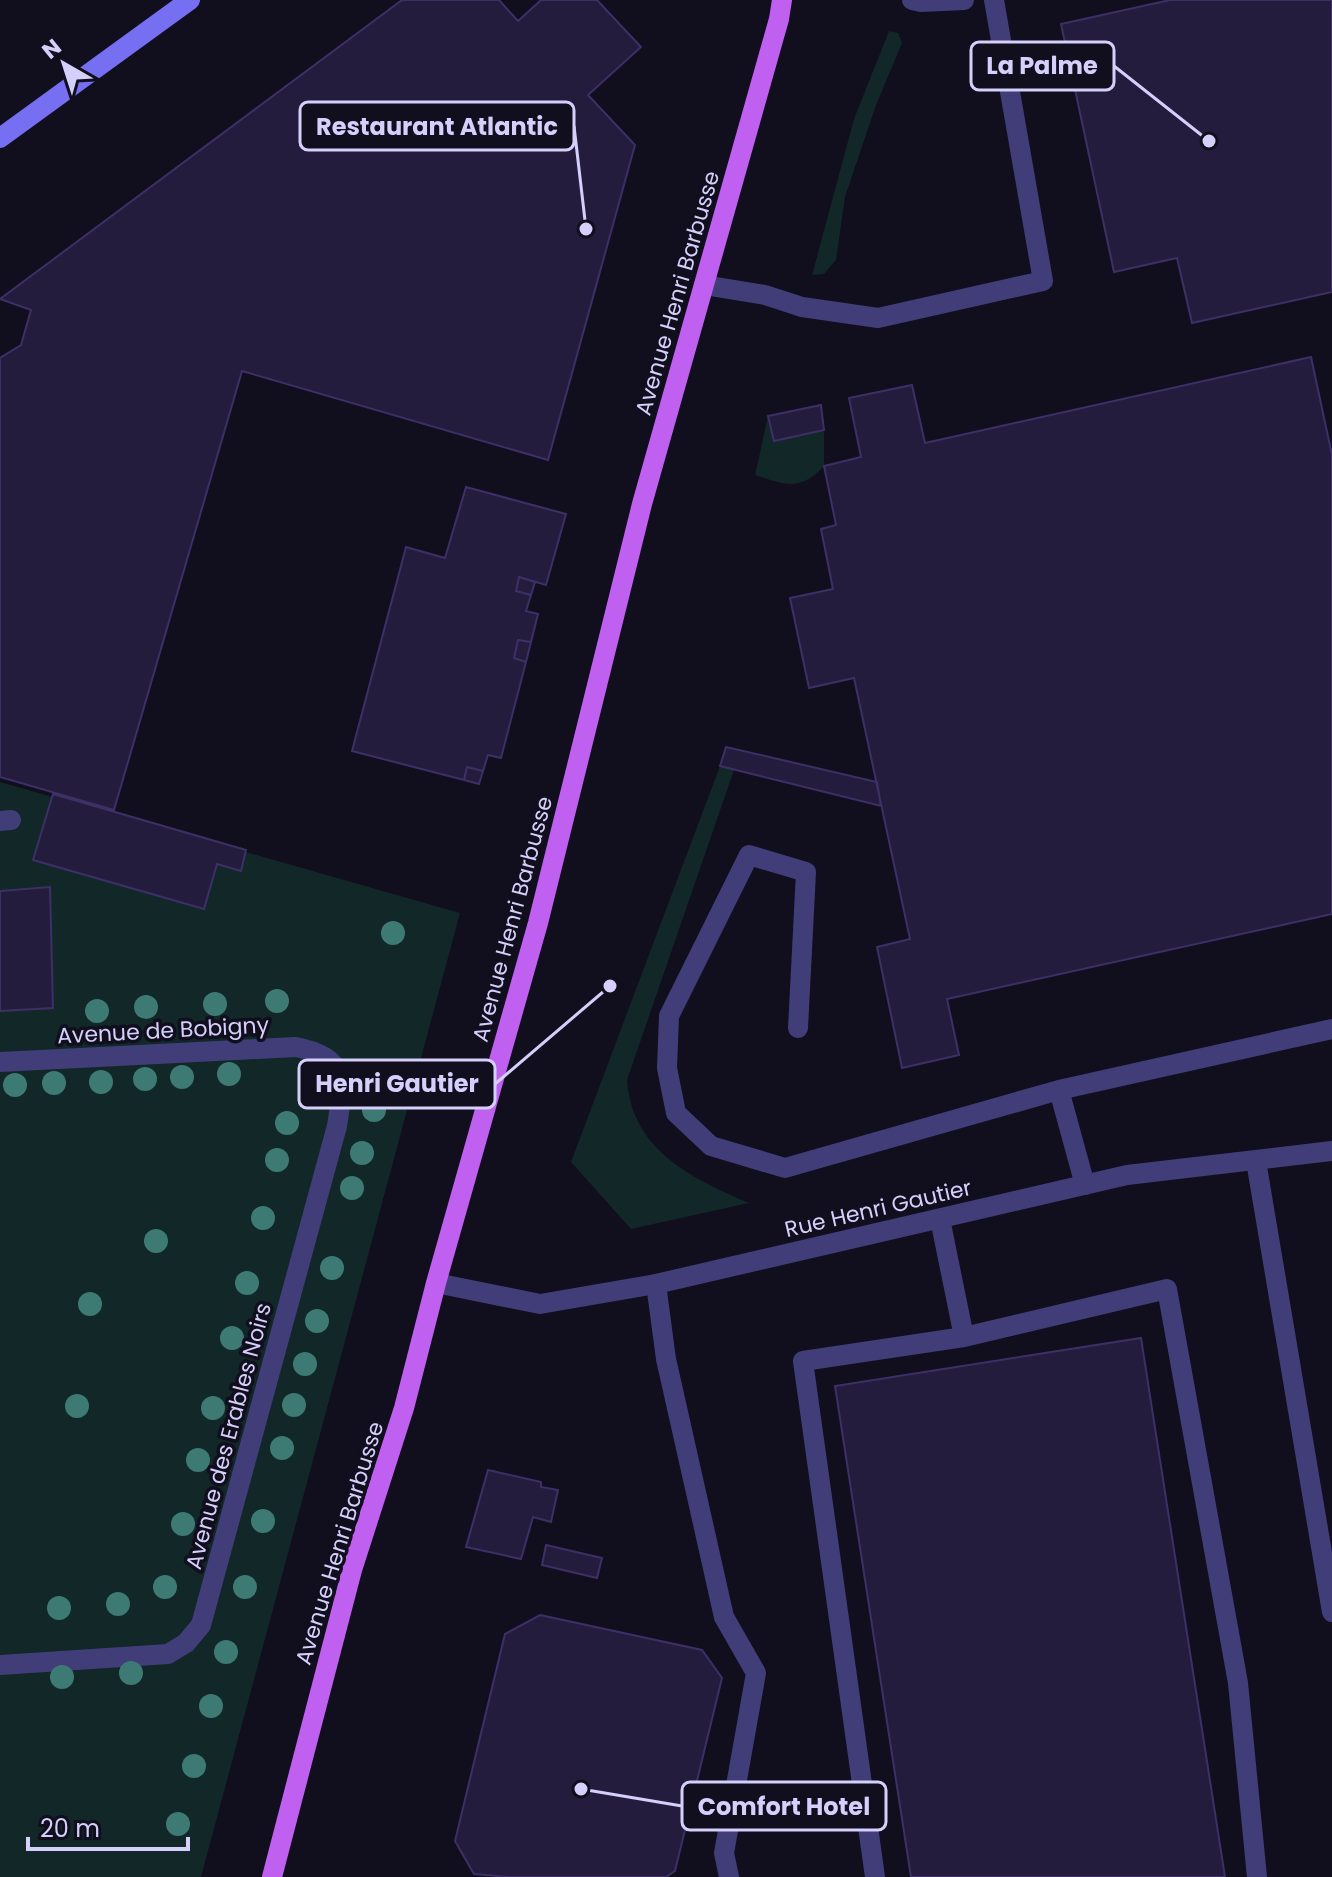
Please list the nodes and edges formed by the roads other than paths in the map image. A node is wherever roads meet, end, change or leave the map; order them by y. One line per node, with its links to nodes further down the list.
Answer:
1 (190, 0): 7 (main road)
2 (791, 0): 6 (main road, Avenue Henri Barbusse)
3 (912, 0): 4 (street)
4 (964, 0)
5 (994, 0): 8 (street)
6 (781, 9): 8 (main road, Avenue Henri Barbusse)
7 (0, 138)
8 (704, 285): 18 (main road, Avenue Henri Barbusse)
9 (798, 1028): 13 (street)
10 (1332, 1029): 13 (street)
11 (327, 1056): 12 (street, Avenue de Bobigny); 22 (street, Avenue des Erables Noirs)
12 (0, 1062)
13 (1059, 1090): 16 (street)
14 (1332, 1151): 15 (street, Rue Henri Gautier)
15 (1256, 1161): 16 (street, Rue Henri Gautier); 21 (street)
16 (1085, 1185): 17 (street, Rue Henri Gautier)
17 (940, 1219): 19 (street, Rue Henri Gautier); 20 (street)
18 (436, 1283): 19 (street, Rue Henri Gautier); 23 (main road, Avenue Henri Barbusse)
19 (656, 1284): 24 (street)
20 (964, 1337): 25 (street); 26 (street)
21 (1332, 1612)
22 (0, 1665)
23 (272, 1877)
24 (729, 1877)
25 (875, 1877)
26 (1257, 1877)

